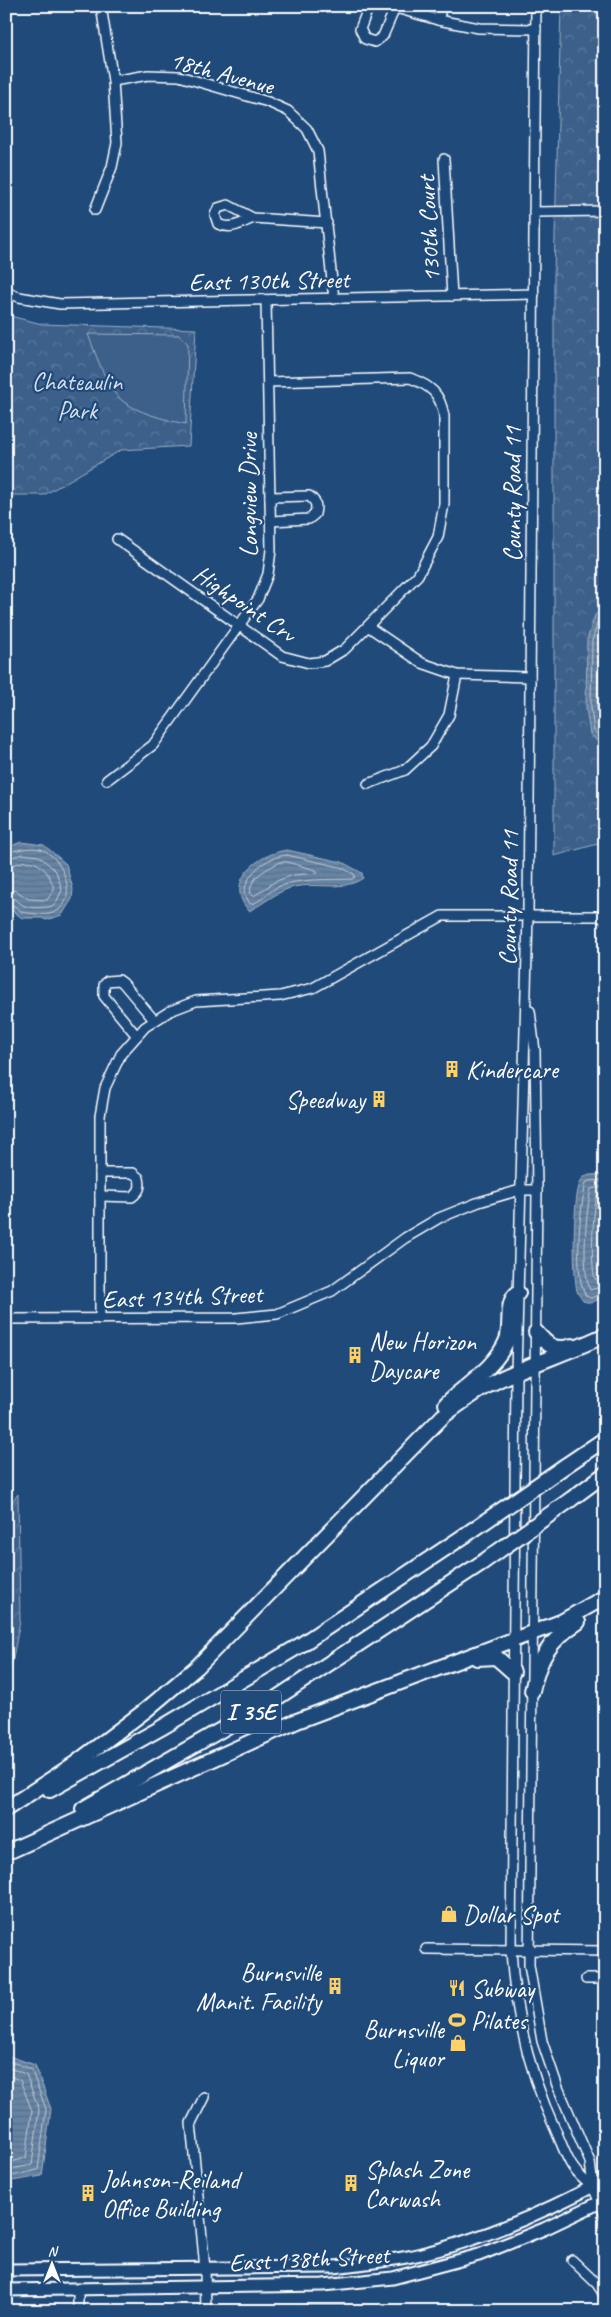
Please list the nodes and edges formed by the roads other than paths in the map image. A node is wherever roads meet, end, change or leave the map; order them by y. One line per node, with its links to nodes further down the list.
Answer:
1 (100, 6): 8 (street)
2 (369, 6): 5 (street)
3 (442, 6): 6 (street)
4 (536, 6): 7 (street, County Road 11)
5 (392, 7): 6 (street)
6 (438, 20): 7 (street)
7 (536, 29): 12 (street, County Road 11)
8 (113, 81): 10 (street); 14 (street, 18th Avenue)
9 (444, 159): 17 (street, 130th Court)
10 (95, 210)
11 (605, 211): 12 (street)
12 (534, 212): 16 (street, County Road 11)
13 (253, 218): 14 (street)
14 (327, 223): 18 (street, 18th Avenue)
15 (6, 292): 19 (street, East 130th Street)
16 (534, 294): 17 (street, East 130th Street); 27 (street, County Road 11)
17 (452, 296): 18 (street, East 130th Street)
18 (334, 299): 19 (street, East 130th Street)
19 (266, 301): 20 (street, Longview Drive)
20 (268, 382): 21 (street, Longview Drive); 25 (street, Highpoint Crv)
21 (270, 497): 22 (street, Longview Drive); 22 (street)
22 (271, 521): 24 (street, Longview Drive)
23 (117, 540): 24 (street, Highpoint Crv)
24 (239, 626): 25 (street, Highpoint Crv); 28 (street, Longview Drive)
25 (369, 627): 26 (street)
26 (457, 675): 27 (street); 29 (street)
27 (530, 676): 30 (street, County Road 11)
28 (107, 780)
29 (368, 784)
30 (528, 915): 31 (street); 32 (street, County Road 11); 33 (street)
31 (605, 919)
32 (526, 981): 36 (street); 37 (street)
33 (154, 1020): 34 (street); 34 (street)
34 (136, 1035): 35 (street)
35 (100, 1172): 38 (street); 38 (street)
36 (520, 1190): 37 (street, East 134th Street); 39 (street); 41 (street, East 134th Street)
37 (536, 1190): 42 (street)
38 (100, 1196): 41 (street)
39 (518, 1293): 45 (street); 46 (highway)
40 (6, 1319): 41 (street, East 134th Street)
41 (100, 1319)
42 (536, 1332): 43 (highway); 44 (street)
43 (605, 1333): 44 (highway)
44 (536, 1363): 45 (highway); 51 (street)
45 (516, 1373): 46 (highway); 52 (street)
46 (442, 1416): 56 (highway)
47 (605, 1440): 57 (highway, I 35E, bridge)
48 (605, 1474): 58 (highway, I 35E, bridge)
49 (605, 1597): 51 (highway)
50 (605, 1604): 55 (highway)
51 (532, 1632): 52 (highway); 55 (street)
52 (513, 1640): 53 (highway); 54 (street)
53 (433, 1670): 54 (highway); 58 (highway)
54 (513, 1672): 60 (street)
55 (532, 1691): 61 (street)
56 (6, 1809)
57 (6, 1815)
58 (9, 1852)
59 (426, 1949): 60 (street)
60 (511, 1951): 61 (street); 67 (street)
61 (528, 1951): 62 (street); 67 (street)
62 (605, 1951)
63 (586, 1979): 64 (street)
64 (605, 1979)
65 (204, 2097): 71 (street)
66 (605, 2180): 67 (main road, East 138th Street)
67 (593, 2187): 68 (street); 71 (main road, East 138th Street)
68 (602, 2201): 69 (street); 73 (main road, East 138th Street)
69 (605, 2215)
70 (572, 2260): 76 (street)
71 (205, 2269): 72 (main road, East 138th Street); 73 (street)
72 (6, 2270)
73 (206, 2286): 74 (main road, East 138th Street); 78 (street)
74 (78, 2288): 75 (main road, East 138th Street); 77 (street)
75 (6, 2290)
76 (605, 2296)
77 (78, 2311)
78 (206, 2311)
79 (299, 2311): 80 (street)
80 (397, 2311)

